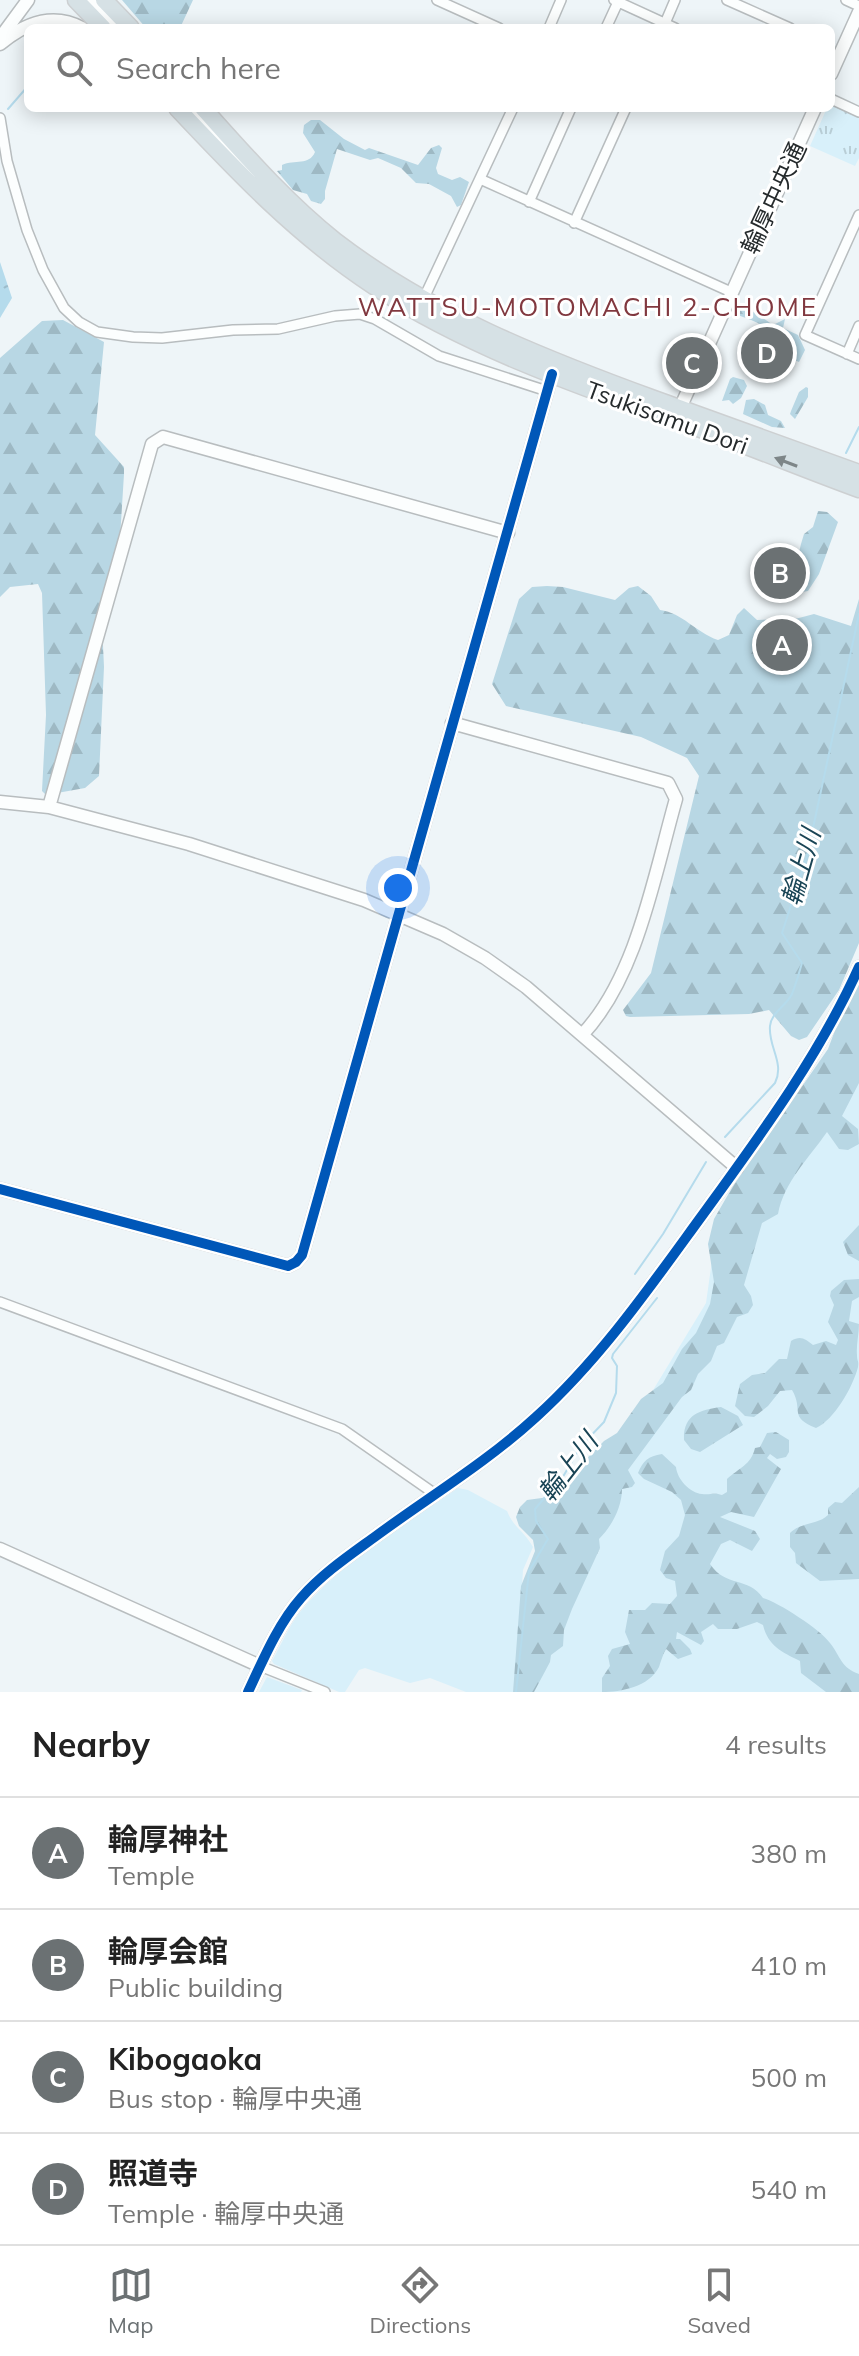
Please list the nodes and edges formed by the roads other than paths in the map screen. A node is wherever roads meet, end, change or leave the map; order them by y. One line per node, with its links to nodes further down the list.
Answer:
1 (28, 0): 24 (street)
2 (76, 0): 14 (highway)
3 (87, 0): 15 (street)
4 (104, 0): 16 (highway)
5 (437, 0): 17 (street)
6 (561, 0): 18 (street)
7 (675, 0): 21 (street)
8 (727, 0): 22 (street)
9 (846, 0): 11 (street)
10 (616, 1): 19 (street); 20 (street)
11 (859, 9): 25 (street)
12 (31, 24): 13 (street)
13 (70, 24)
14 (107, 24)
15 (108, 24)
16 (127, 24)
17 (490, 24)
18 (551, 24)
19 (607, 24)
20 (660, 24)
21 (665, 24)
22 (781, 24)
23 (24, 27): 24 (street)
24 (0, 41)
25 (836, 49)
26 (835, 101): 35 (street)
27 (172, 112): 38 (street)
28 (181, 112): 38 (highway, Tsukisamu Dori)
29 (195, 112): 43 (street)
30 (207, 112): 43 (highway, Tsukisamu Dori)
31 (511, 112): 37 (street)
32 (569, 112): 39 (street)
33 (624, 112): 41 (street)
34 (813, 112): 42 (street, 輪厚中央通)
35 (859, 112)
36 (0, 118): 47 (street)
37 (480, 179): 39 (street); 43 (street)
38 (266, 200): 43 (highway, Tsukisamu Dori)
39 (529, 202): 41 (street)
40 (859, 215): 45 (street)
41 (574, 223): 42 (street)
42 (731, 292): 48 (street, 輪厚中央通)
43 (421, 306): 47 (highway, Tsukisamu Dori); 48 (highway, Tsukisamu Dori)
44 (859, 326): 45 (street)
45 (847, 354): 46 (street)
46 (859, 359)
47 (550, 382): 48 (highway, Tsukisamu Dori); 51 (street)
48 (677, 414): 49 (highway, Tsukisamu Dori); 50 (highway, Tsukisamu Dori, one-way to 48)
49 (859, 473)
50 (859, 489)
51 (508, 533): 52 (street); 54 (street)
52 (452, 723): 55 (street); 57 (street)
53 (0, 802): 54 (street)
54 (49, 807): 55 (street)
55 (400, 914): 57 (street); 59 (street)
56 (859, 967): 58 (street)
57 (582, 1035): 58 (street)
58 (737, 1168): 61 (street)
59 (0, 1189)
60 (0, 1302): 61 (street)
61 (435, 1494): 63 (street)
62 (0, 1549): 63 (street)
63 (260, 1666): 64 (street); 65 (street)
64 (248, 1692)
65 (325, 1692)

